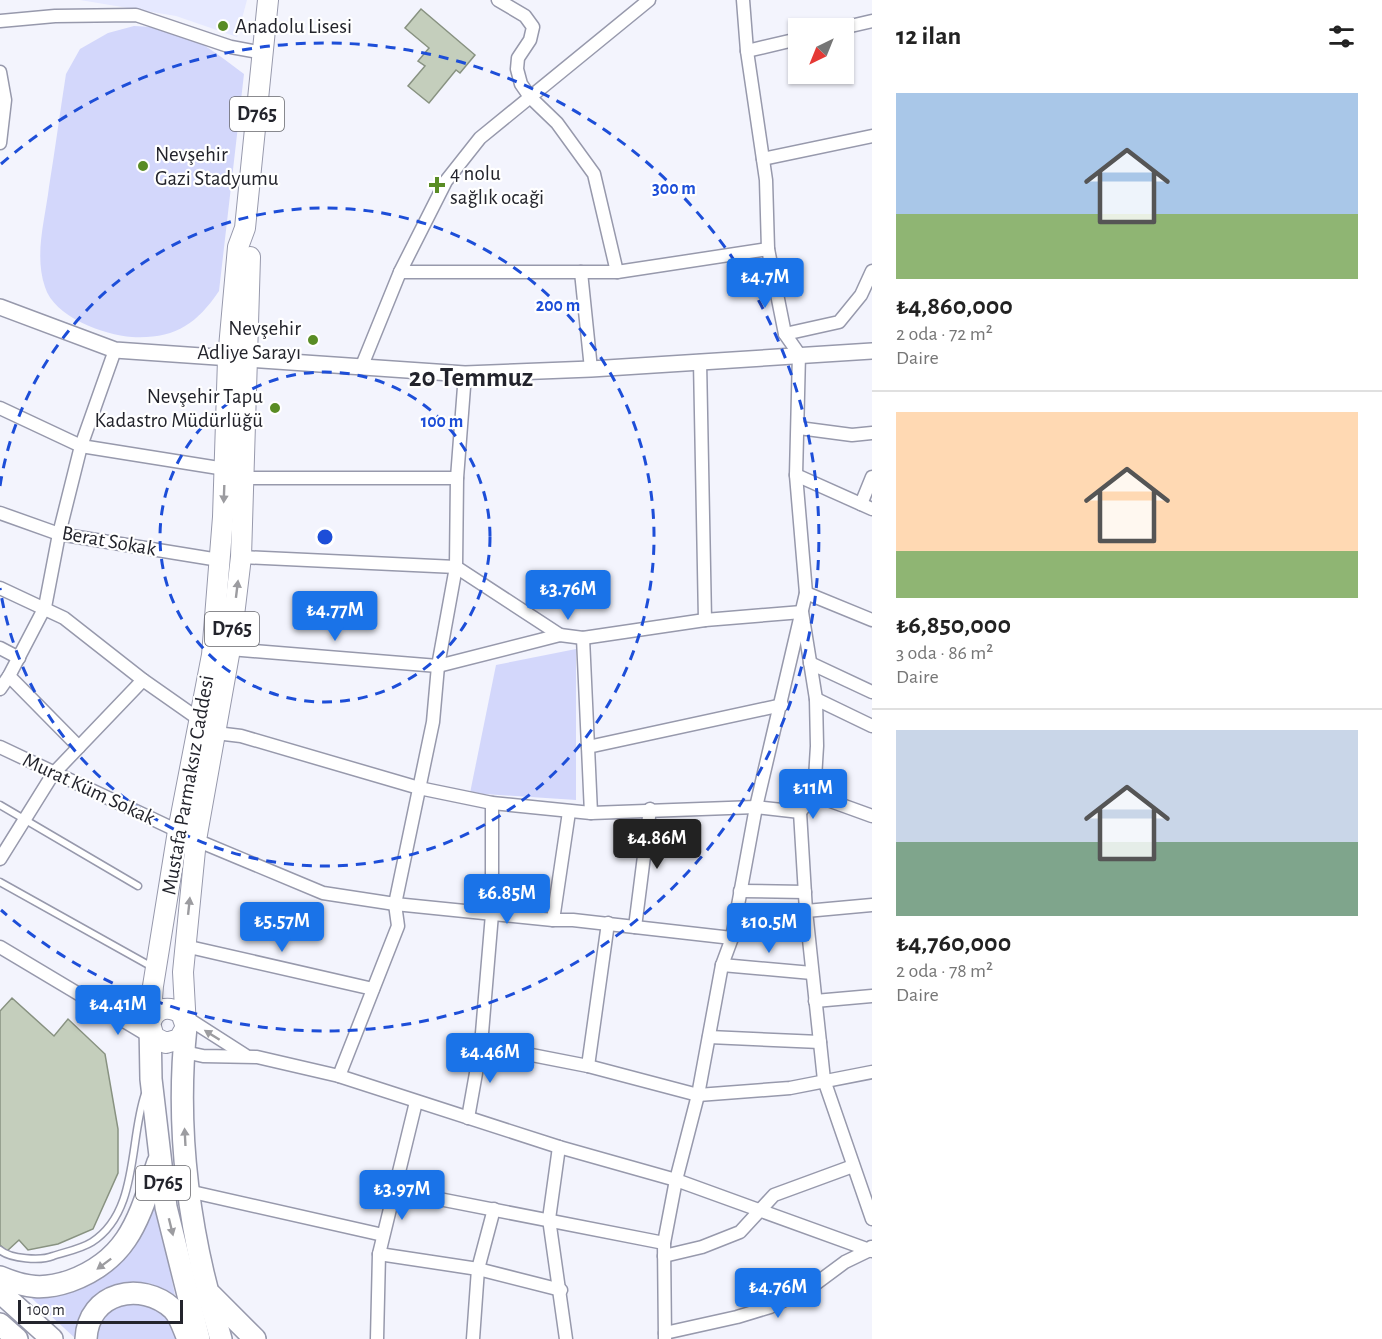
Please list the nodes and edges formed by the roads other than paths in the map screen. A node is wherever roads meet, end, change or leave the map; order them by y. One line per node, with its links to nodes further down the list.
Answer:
1 (268, 0): 10 (main road, Mustafa Parmaksız Caddesi / D765)
2 (498, 0): 12 (street)
3 (649, 0): 12 (street)
4 (743, 0): 9 (street)
5 (0, 21): 10 (street)
6 (872, 21): 7 (street)
7 (854, 25)
8 (788, 41): 9 (street)
9 (747, 51): 16 (street)
10 (264, 52): 27 (main road, Mustafa Parmaksız Caddesi / D765)
11 (0, 72): 13 (street)
12 (530, 97): 19 (street); 21 (street)
13 (3, 100): 15 (street)
14 (872, 136): 16 (street)
15 (0, 143)
16 (763, 159): 17 (street)
17 (768, 249): 21 (street); 23 (street)
18 (872, 271): 23 (street)
19 (400, 272): 20 (street); 29 (street)
20 (580, 272): 21 (street); 30 (street)
21 (617, 272)
22 (0, 307): 24 (street)
23 (785, 334): 26 (street)
24 (115, 350): 27 (street); 35 (street)
25 (872, 351): 26 (street)
26 (799, 354): 28 (street); 33 (street)
27 (237, 360): 29 (street); 36 (main road, Mustafa Parmaksız Caddesi / D765); 39 (main road, Mustafa Parmaksız Caddesi / D765)
28 (700, 361): 30 (street); 51 (street)
29 (361, 368): 31 (street)
30 (591, 369): 31 (street)
31 (465, 374): 40 (street)
32 (0, 408): 35 (street)
33 (799, 428): 34 (street); 37 (street)
34 (872, 433)
35 (81, 446): 36 (street); 43 (street)
36 (225, 469): 45 (main road, Mustafa Parmaksız Caddesi / D765, one-way to 45)
37 (796, 475): 41 (street); 48 (street)
38 (872, 477): 41 (street)
39 (246, 478): 40 (street); 44 (main road, Mustafa Parmaksız Caddesi / D765)
40 (456, 478): 46 (street)
41 (866, 507)
42 (0, 513): 43 (street, Berat Sokak)
43 (59, 534): 45 (street, Berat Sokak); 49 (street)
44 (241, 557): 46 (street); 56 (main road, Mustafa Parmaksız Caddesi / D765, one-way to 44)
45 (219, 560): 66 (main road, Mustafa Parmaksız Caddesi / D765)
46 (456, 567): 53 (street); 59 (street)
47 (0, 589): 49 (street)
48 (806, 593): 50 (street); 52 (street)
49 (45, 607): 57 (street); 61 (street)
50 (802, 612): 51 (street); 58 (street); 65 (street)
51 (705, 620): 54 (street)
52 (872, 620)
53 (560, 635): 54 (street); 59 (street)
54 (583, 638): 71 (street)
55 (0, 648): 57 (street)
56 (230, 649): 59 (street); 68 (main road, Mustafa Parmaksız Caddesi / D765)
57 (19, 658): 60 (street)
58 (810, 663): 63 (street); 64 (street)
59 (438, 666): 73 (street)
60 (9, 676): 62 (street); 70 (street)
61 (143, 680): 66 (street); 70 (street)
62 (0, 689)
63 (872, 692)
64 (816, 699): 67 (street); 74 (street)
65 (782, 705): 71 (street); 77 (street)
66 (200, 720): 84 (main road, Mustafa Parmaksız Caddesi / D765)
67 (872, 726)
68 (216, 733): 73 (street); 84 (main road, Mustafa Parmaksız Caddesi / D765)
69 (0, 747): 72 (street, Murat Küm Sokak)
70 (79, 747): 72 (street)
71 (588, 747): 81 (street)
72 (53, 774): 83 (street); 84 (street, Murat Küm Sokak)
73 (419, 788): 75 (street); 90 (street)
74 (813, 795): 80 (street); 82 (street)
75 (492, 803): 79 (street); 93 (street)
76 (0, 805): 83 (lane)
77 (756, 807): 78 (street); 80 (street); 88 (street)
78 (650, 809): 81 (street); 96 (street)
79 (569, 812): 81 (street); 94 (street)
80 (800, 812): 89 (street)
81 (591, 813)
82 (872, 816)
83 (25, 819): 85 (street); 87 (lane)
84 (187, 835): 90 (street, Murat Küm Sokak); 98 (main road, Mustafa Parmaksız Caddesi / D765, one-way to 84); 101 (main road, Mustafa Parmaksız Caddesi / D765)
85 (0, 859)
86 (0, 882): 101 (lane)
87 (138, 886)
88 (740, 891): 89 (street); 97 (street)
89 (805, 892): 92 (street)
90 (395, 904): 93 (street, Murat Küm Sokak); 103 (street)
91 (872, 905): 92 (street)
92 (806, 911): 102 (street)
93 (492, 914): 94 (street, Murat Küm Sokak); 110 (street)
94 (553, 920): 95 (street, Murat Küm Sokak)
95 (608, 923): 96 (street, Murat Küm Sokak); 113 (street)
96 (634, 927): 97 (street, Murat Küm Sokak)
97 (732, 938): 100 (street)
98 (185, 946): 103 (street); 107 (main road, Mustafa Parmaksız Caddesi / D765)
99 (0, 947): 106 (street)
100 (722, 965): 102 (street); 108 (street)
101 (157, 969): 107 (main road, Mustafa Parmaksız Caddesi / D765)
102 (812, 973): 105 (street)
103 (373, 988): 115 (street)
104 (872, 996): 105 (street)
105 (815, 1001): 109 (street)
106 (92, 1002): 107 (street); 107 (street)
107 (166, 1022): 111 (highway, D765); 112 (street, one-way to 107); 116 (highway, Mustafa Parmaksız Caddesi / D765)
108 (709, 1037): 109 (street); 118 (street)
109 (820, 1042): 117 (street)
110 (481, 1045): 113 (street); 120 (street)
111 (183, 1052): 112 (street); 126 (highway, D765, one-way to 111)
112 (246, 1056): 115 (street)
113 (588, 1066): 118 (street)
114 (872, 1072): 117 (street)
115 (339, 1076): 119 (street)
116 (151, 1079): 122 (highway, Mustafa Parmaksız Caddesi / D765); 134 (lane)
117 (824, 1080): 118 (street); 123 (street)
118 (698, 1095): 124 (street)
119 (416, 1102): 120 (street); 125 (street)
120 (468, 1118): 121 (street)
121 (559, 1147): 124 (street); 130 (street)
122 (159, 1158): 137 (highway, one-way to 137); 145 (highway, Mustafa Parmaksız Caddesi / D765, one-way to 145)
123 (853, 1166): 128 (street); 129 (street)
124 (676, 1180): 128 (street); 133 (street)
125 (393, 1190): 127 (street); 131 (street)
126 (188, 1191): 131 (street); 138 (highway, D765)
127 (494, 1209): 130 (street); 136 (street)
128 (760, 1210): 132 (street); 133 (street)
129 (872, 1219)
130 (549, 1220): 133 (street); 139 (street)
131 (383, 1234): 135 (street)
132 (871, 1248): 141 (street)
133 (664, 1249): 141 (street)
134 (0, 1250)
135 (379, 1254): 136 (street); 148 (street)
136 (478, 1269): 139 (street); 149 (street)
137 (0, 1277)
138 (206, 1290): 146 (highway, D765); 147 (highway)
139 (561, 1290): 150 (street)
140 (0, 1292): 142 (highway)
141 (665, 1336)
142 (52, 1339)
143 (86, 1339): 144 (highway)
144 (188, 1339)
145 (199, 1339)
146 (221, 1339)
147 (255, 1339)
148 (377, 1339)
149 (473, 1339)
150 (566, 1339)

